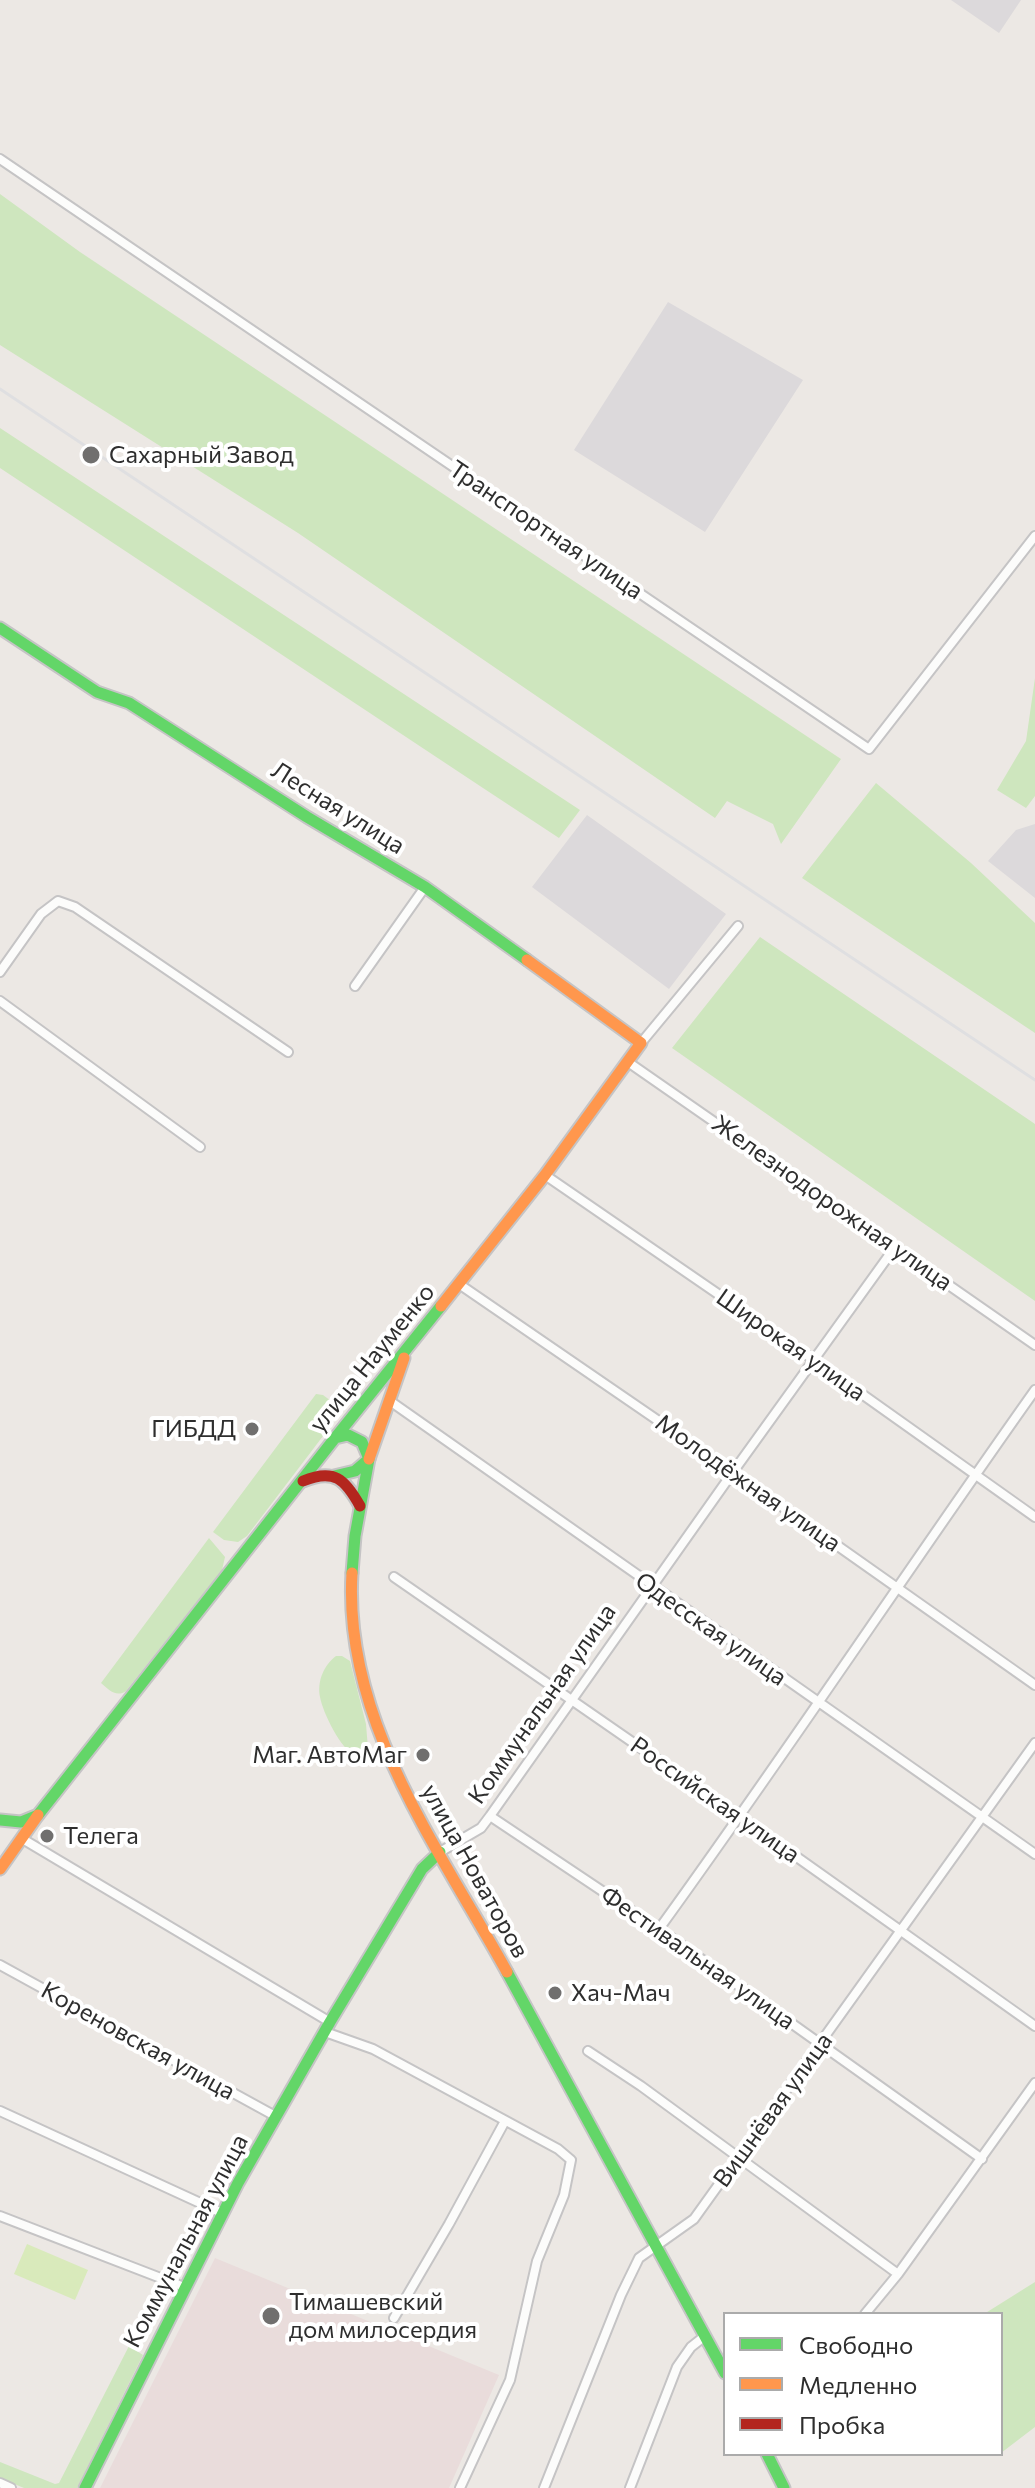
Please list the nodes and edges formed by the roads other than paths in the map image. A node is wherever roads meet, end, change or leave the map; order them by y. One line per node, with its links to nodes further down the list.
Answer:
1 (0, 159): 2 (street, Транспортная улица)
2 (1035, 536)
3 (0, 628): 4 (main road, Лесная улица)
4 (425, 887): 7 (street); 9 (main road, Лесная улица)
5 (738, 926): 9 (street, улица Науменко)
6 (0, 972): 10 (street)
7 (355, 986)
8 (0, 1001): 12 (street)
9 (641, 1043): 11 (main road, улица Науменко)
10 (288, 1052)
11 (628, 1062): 13 (main road, улица Науменко); 14 (street, Железнодорожная улица)
12 (200, 1147)
13 (545, 1175): 15 (main road, улица Науменко); 18 (street, Широкая улица)
14 (895, 1247): 16 (street, Железнодорожная улица); 18 (street, Коммунальная улица)
15 (459, 1284): 17 (main road, улица Науменко); 24 (street, Молодёжная улица)
16 (1035, 1345)
17 (407, 1351): 20 (main road, улица Новаторов); 21 (main road, улица Науменко)
18 (814, 1360): 24 (street, Коммунальная улица); 26 (street, Широкая улица)
19 (1035, 1390): 26 (street)
20 (390, 1401): 22 (main road, улица Новаторов); 31 (street, Одесская улица)
21 (335, 1438): 22 (main road); 23 (main road, улица Науменко)
22 (369, 1459): 25 (main road); 28 (main road, улица Новаторов)
23 (319, 1460): 25 (main road); 27 (main road, улица Науменко)
24 (733, 1472): 31 (street, Коммунальная улица); 32 (street, Молодёжная улица)
25 (329, 1475): 27 (main road); 28 (main road)
26 (975, 1476): 29 (street, Широкая улица); 32 (street)
27 (300, 1483): 37 (main road, улица Науменко)
28 (360, 1506): 43 (main road, улица Новаторов)
29 (1035, 1517)
30 (394, 1577): 34 (street, Российская улица)
31 (652, 1587): 34 (street, Коммунальная улица); 35 (street, Одесская улица)
32 (896, 1587): 33 (street, Молодёжная улица); 35 (street)
33 (1035, 1685)
34 (573, 1701): 38 (street, Коммунальная улица); 39 (street, Российская улица)
35 (819, 1705): 39 (street); 40 (street, Одесская улица)
36 (1035, 1743): 40 (street, Вишнёвая улица)
37 (38, 1815): 41 (main road); 42 (main road, улица Науменко)
38 (490, 1816): 43 (street, Коммунальная улица); 46 (street, Фестивальная улица)
39 (739, 1816): 46 (street); 47 (street, Российская улица)
40 (982, 1816): 44 (street, Одесская улица); 47 (street, Вишнёвая улица)
41 (4, 1821)
42 (21, 1838): 45 (main road, улица Науменко); 50 (street)
43 (440, 1852): 50 (main road, Коммунальная улица); 61 (main road, улица Новаторов)
44 (1035, 1854)
45 (0, 1869)
46 (659, 1929): 51 (street, Фестивальная улица)
47 (900, 1931): 49 (street, Российская улица); 51 (street, Вишнёвая улица)
48 (0, 1965): 55 (street, Кореновская улица)
49 (1035, 2026)
50 (327, 2027): 55 (main road, Коммунальная улица); 56 (street)
51 (821, 2044): 57 (street, Вишнёвая улица); 58 (street, Фестивальная улица)
52 (588, 2051): 57 (street)
53 (1035, 2083): 58 (street)
54 (0, 2111): 59 (street)
55 (277, 2117): 59 (main road, Коммунальная улица)
56 (505, 2121): 65 (street); 72 (street)
57 (739, 2158): 61 (street, Вишнёвая улица); 62 (street)
58 (982, 2159): 62 (street)
59 (222, 2213): 63 (main road, Коммунальная улица)
60 (0, 2216): 63 (street)
61 (655, 2244): 66 (main road, улица Новаторов); 73 (street, Вишнёвая улица)
62 (898, 2274): 64 (street)
63 (184, 2287): 71 (main road, Коммунальная улица)
64 (867, 2312)
65 (394, 2318)
66 (705, 2336): 67 (main road, улица Новаторов); 74 (street)
67 (723, 2369)
68 (768, 2456): 75 (main road)
69 (0, 2483): 70 (street)
70 (11, 2488)
71 (85, 2488)
72 (460, 2488)
73 (544, 2488)
74 (630, 2488)
75 (784, 2488)

